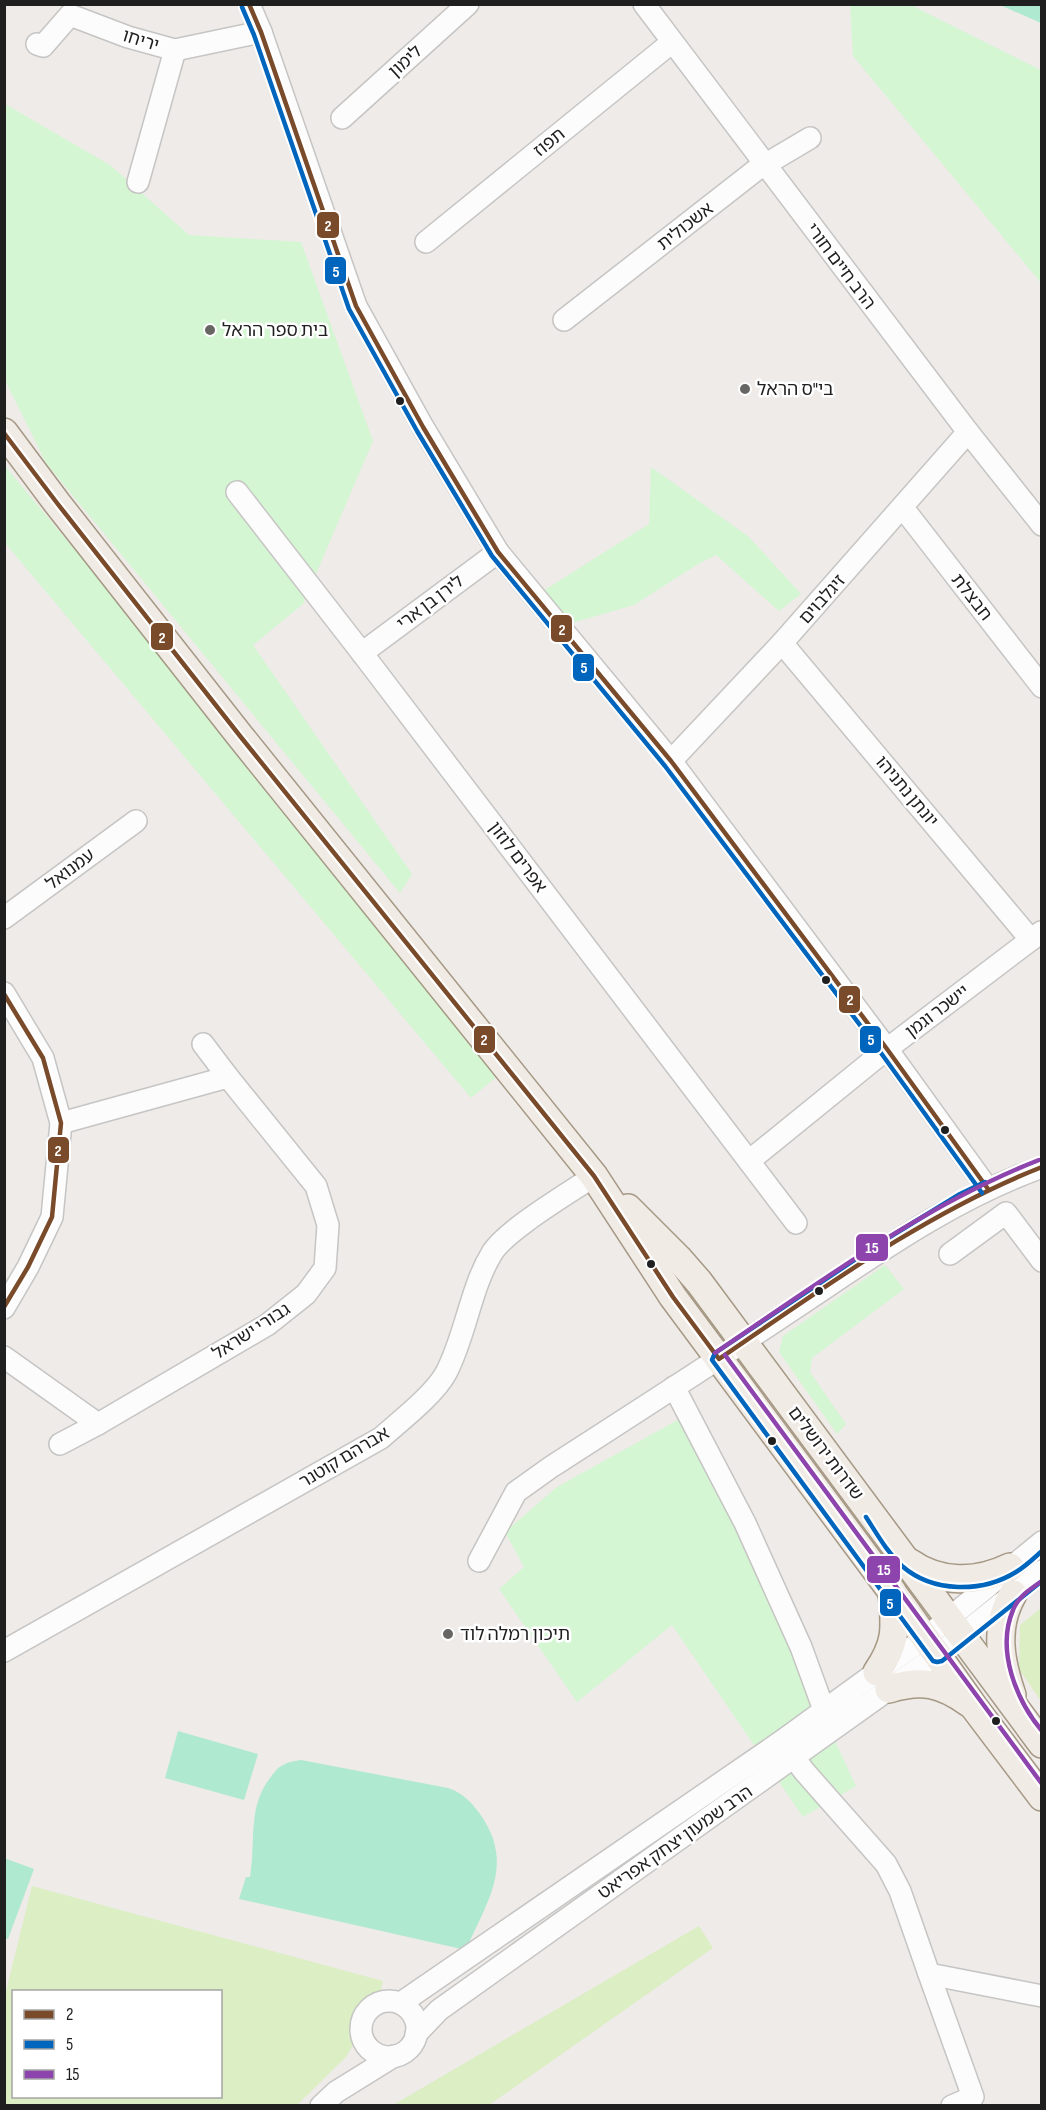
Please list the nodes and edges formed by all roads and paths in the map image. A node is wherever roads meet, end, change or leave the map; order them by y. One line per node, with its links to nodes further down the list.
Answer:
1 (249, 4): 4 (street)
2 (468, 4): 8 (street, לימון)
3 (644, 4): 5 (street, הרב חיים חורי)
4 (261, 32): 7 (street, יריחו); 19 (street)
5 (671, 43): 10 (street, הרב חיים חורי); 12 (street, תפוז)
6 (37, 44): 7 (street, יריחו)
7 (175, 50): 11 (street)
8 (342, 118)
9 (810, 138): 10 (street, אשכולית)
10 (764, 165): 13 (street, אשכולית); 15 (street, הרב חיים חורי)
11 (138, 182)
12 (426, 242)
13 (564, 320)
14 (4, 432): 34 (main road, שדרות ירושלים)
15 (968, 432): 17 (street, זיגלבוים); 18 (street, הרב חיים חורי)
16 (237, 492): 21 (street, אפרים לוזון)
17 (903, 508): 20 (street, זיגלבוים); 22 (street, חבצלת)
18 (1041, 525)
19 (498, 552): 21 (street, לירן בן ארי); 23 (street)
20 (782, 644): 23 (street, זיגלבוים); 26 (street, יונתן נתניהו)
21 (362, 653): 32 (street, אפרים לוזון)
22 (1041, 687)
23 (671, 761): 29 (street)
24 (136, 821): 25 (street, עמנואל)
25 (4, 918)
26 (1036, 936): 29 (street, יישכר וגמן)
27 (4, 993): 31 (street)
28 (203, 1044): 30 (street, גבורי ישראל)
29 (887, 1049): 32 (street, יישכר וגמן); 35 (street)
30 (228, 1077): 31 (street); 44 (street, גבורי ישראל)
31 (61, 1123): 39 (street)
32 (749, 1161): 36 (street, אפרים לוזון)
33 (1041, 1167): 35 (street)
34 (594, 1176): 40 (main road, שדרות ירושלים); 42 (main road, שדרות ירושלים); 55 (street, אברהם קוטנר)
35 (988, 1189): 40 (street)
36 (796, 1223)
37 (950, 1254): 38 (street)
38 (1041, 1261)
39 (4, 1308)
40 (744, 1342): 42 (street); 48 (main road, שדרות ירושלים)
41 (4, 1357): 44 (street)
42 (719, 1359): 43 (street); 51 (main road, שדרות ירושלים)
43 (674, 1387): 47 (street); 58 (street)
44 (98, 1424): 45 (street, גבורי ישראל)
45 (60, 1444)
46 (1041, 1542): 49 (street)
47 (478, 1561)
48 (908, 1561): 49 (main road); 53 (main road, שדרות ירושלים)
49 (1010, 1567): 53 (street)
50 (1041, 1572): 52 (street)
51 (891, 1590): 54 (main road, שדרות ירושלים); 56 (main road)
52 (1013, 1594): 53 (street); 59 (main road)
53 (955, 1627): 54 (street, הרב שמעון יצחק אפריאט); 59 (main road, שדרות ירושלים)
54 (931, 1646): 56 (street, הרב שמעון יצחק אפריאט); 57 (main road, שדרות ירושלים)
55 (4, 1651)
56 (883, 1681): 57 (main road); 58 (street, הרב שמעון יצחק אפריאט); 61 (street, הרב שמעון יצחק אפריאט)
57 (974, 1707): 62 (main road, שדרות ירושלים)
58 (824, 1710): 61 (street, הרב שמעון יצחק אפריאט)
59 (1017, 1710): 60 (main road, שדרות ירושלים)
60 (1041, 1744)
61 (788, 1749): 63 (street); 65 (street, הרב שמעון יצחק אפריאט); 66 (street, הרב שמעון יצחק אפריאט)
62 (1041, 1797)
63 (929, 1974): 64 (street); 70 (street)
64 (1041, 1996)
65 (400, 2003): 66 (street); 67 (street)
66 (416, 2034): 68 (street)
67 (366, 2046): 68 (street); 69 (street)
68 (394, 2056): 69 (street)
69 (328, 2099)
70 (952, 2106)

